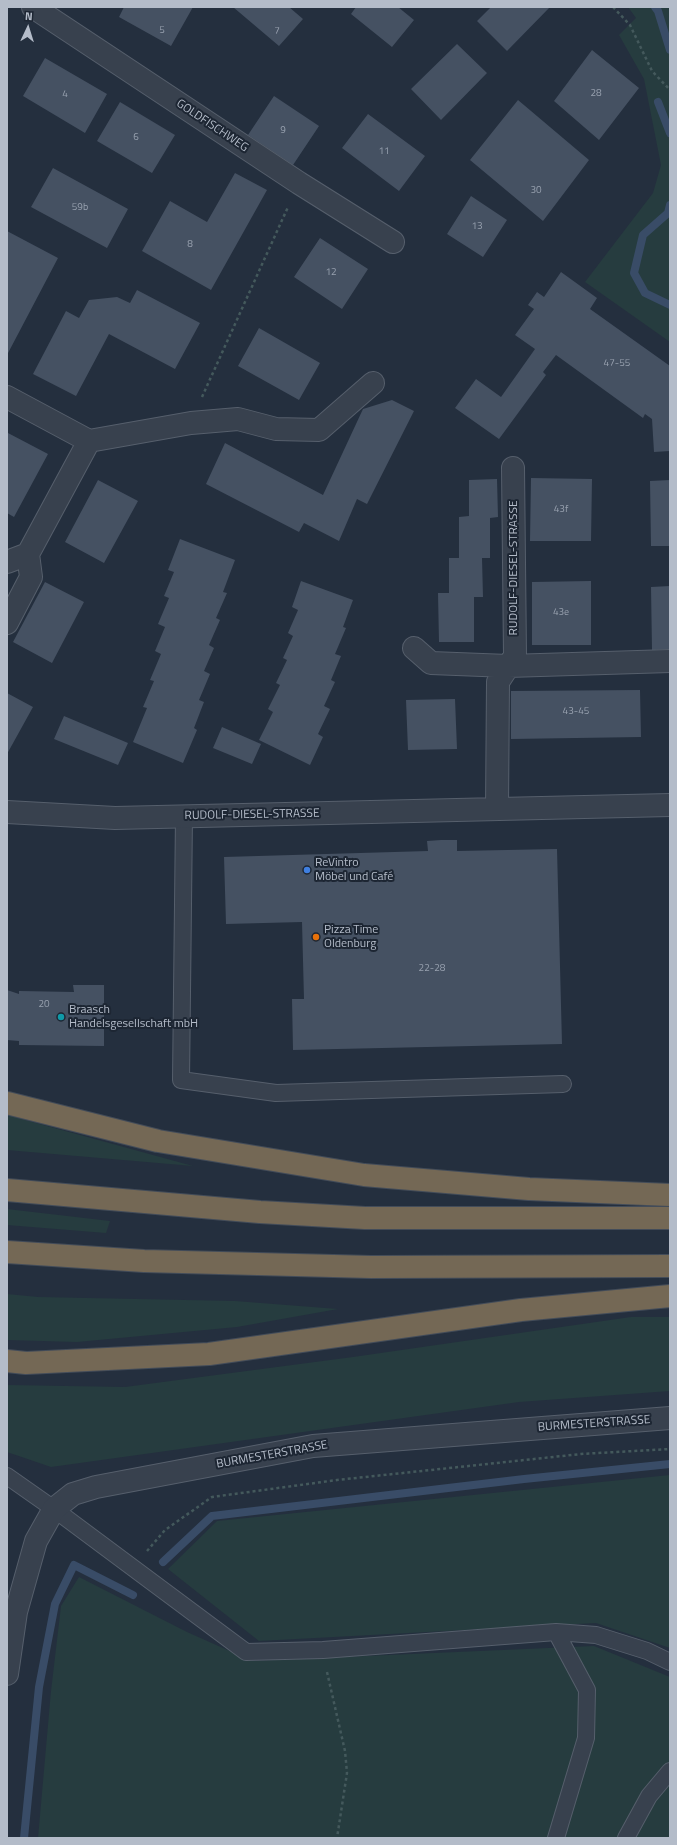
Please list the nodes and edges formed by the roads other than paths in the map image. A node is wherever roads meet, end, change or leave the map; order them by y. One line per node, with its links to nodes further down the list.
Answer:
1 (33, 7): 2 (street, GOLDFISCHWEG)
2 (393, 242)
3 (374, 383): 5 (street)
4 (7, 397): 5 (street)
5 (89, 441): 7 (street)
6 (514, 468): 12 (street, RUDOLF-DIESEL-STRASSE)
7 (28, 554): 8 (street); 9 (street)
8 (7, 562)
9 (7, 623)
10 (414, 648): 12 (street)
11 (670, 661): 12 (street)
12 (508, 666): 14 (street, RUDOLF-DIESEL-STRASSE)
13 (670, 804): 14 (street, RUDOLF-DIESEL-STRASSE)
14 (497, 809): 16 (street, RUDOLF-DIESEL-STRASSE)
15 (7, 812): 16 (street, RUDOLF-DIESEL-STRASSE)
16 (184, 816): 17 (lane)
17 (563, 1084)
18 (7, 1102): 20 (highway)
19 (7, 1190): 21 (highway)
20 (670, 1194)
21 (670, 1218)
22 (7, 1252): 23 (highway)
23 (670, 1266)
24 (670, 1296): 25 (highway)
25 (7, 1361)
26 (670, 1418): 28 (street, BURMESTERSTRASSE)
27 (7, 1476): 28 (lane)
28 (54, 1509): 29 (lane); 31 (street, BURMESTERSTRASSE)
29 (556, 1632): 30 (lane); 33 (lane)
30 (670, 1662)
31 (7, 1674)
32 (670, 1771): 34 (lane)
33 (556, 1838)
34 (626, 1838)

